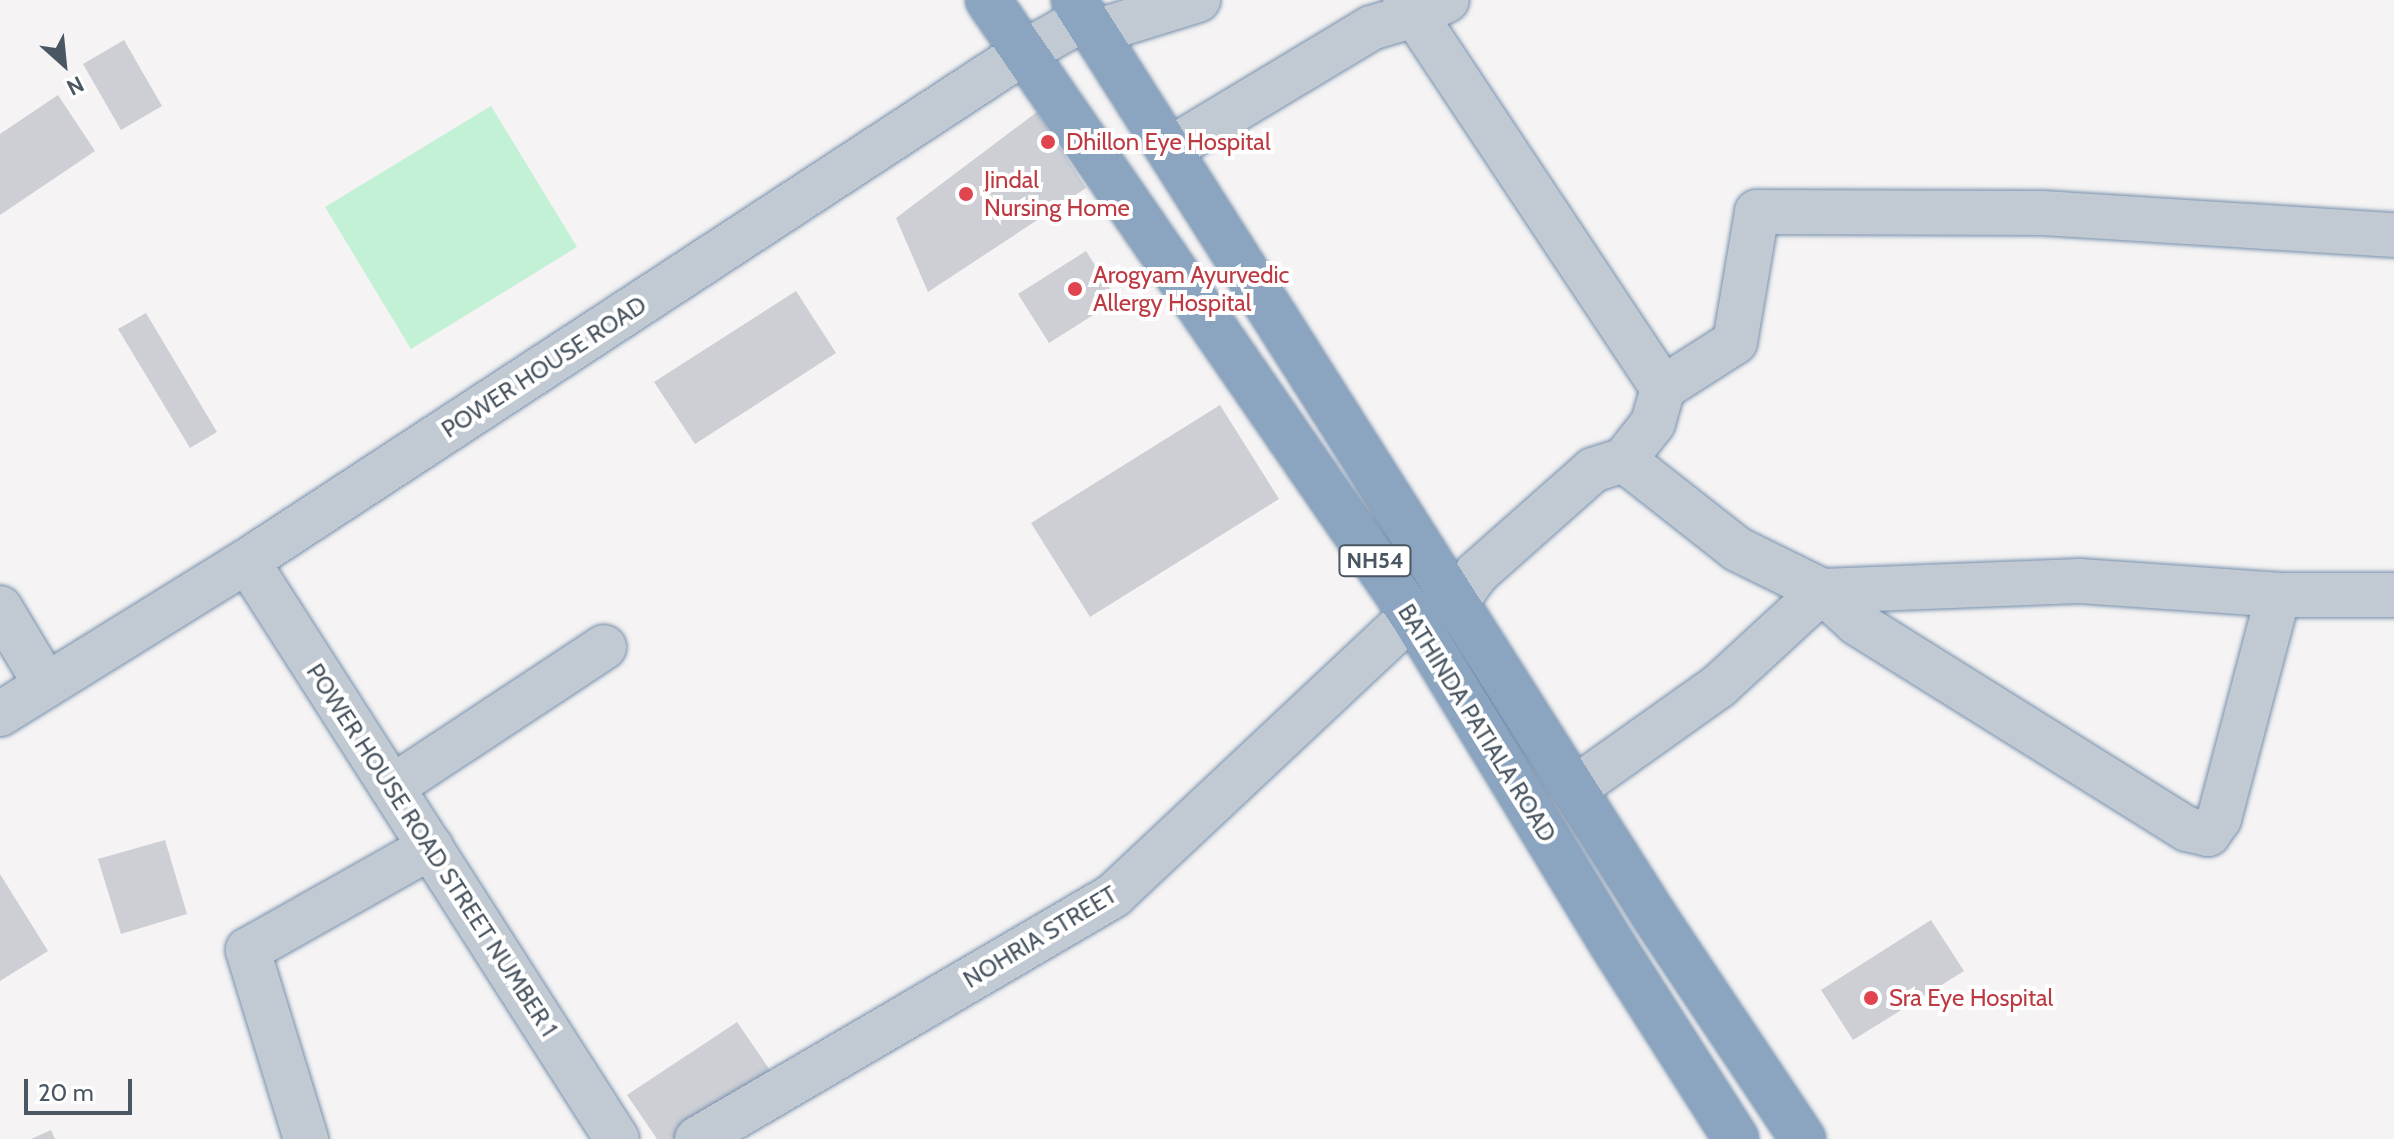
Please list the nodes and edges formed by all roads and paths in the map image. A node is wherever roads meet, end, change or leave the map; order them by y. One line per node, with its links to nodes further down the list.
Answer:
1 (988, 0): 5 (highway, BATHINDA PATIALA ROAD / NH54)
2 (1198, 0): 4 (street, POWER HOUSE ROAD)
3 (1422, 5): 6 (street); 8 (street)
4 (1085, 17): 5 (street, POWER HOUSE ROAD); 6 (highway, NH54)
5 (1023, 53): 10 (street, POWER HOUSE ROAD); 16 (highway, BATHINDA PATIALA ROAD / NH54)
6 (1170, 149): 14 (highway, NH54)
7 (2394, 235): 8 (street)
8 (1663, 388): 9 (street)
9 (1624, 460): 11 (street); 14 (street)
10 (247, 561): 18 (street, POWER HOUSE ROAD); 20 (street, POWER HOUSE ROAD STREET NUMBER 1)
11 (1822, 591): 12 (street); 12 (street); 21 (street)
12 (2278, 595): 13 (street)
13 (2394, 595)
14 (1456, 602): 21 (highway, NH54)
15 (0, 608): 18 (street)
16 (1412, 615): 25 (street, NOHRIA STREET); 26 (highway, BATHINDA PATIALA ROAD / NH54)
17 (604, 647): 20 (street)
18 (46, 685): 19 (street, POWER HOUSE ROAD)
19 (0, 714)
20 (392, 787): 22 (street, POWER HOUSE ROAD STREET NUMBER 1)
21 (1574, 789): 27 (highway, NH54)
22 (431, 847): 23 (street); 24 (street, POWER HOUSE ROAD STREET NUMBER 1)
23 (306, 1139)
24 (617, 1139)
25 (697, 1139)
26 (1736, 1139)
27 (1803, 1139)

